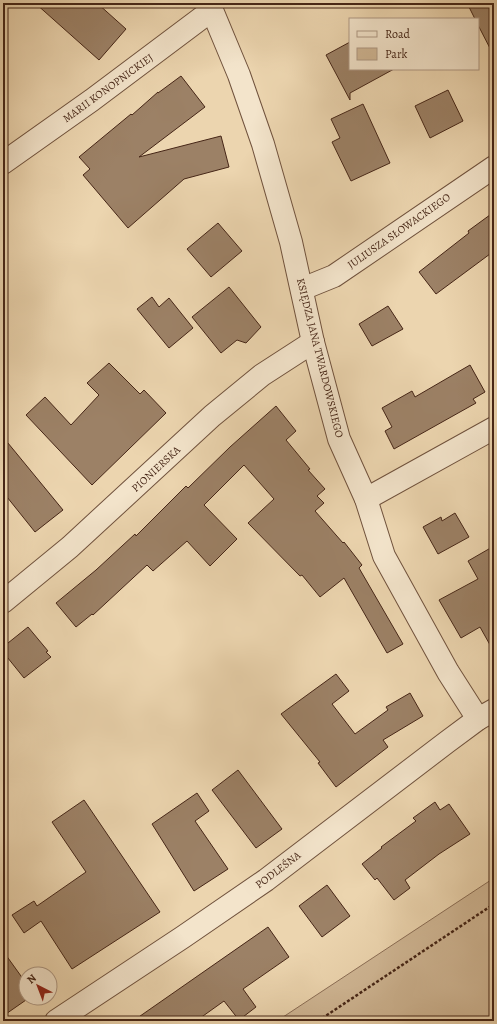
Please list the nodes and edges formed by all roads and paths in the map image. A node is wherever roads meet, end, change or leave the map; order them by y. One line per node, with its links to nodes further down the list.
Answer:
1 (210, 7): 2 (street, MARII KONOPNICKIEJ); 4 (street, KSIĘDZA JANA TWARDOWSKIEGO)
2 (3, 164)
3 (494, 167): 4 (street, JULIUSZA SŁOWACKIEGO)
4 (302, 289): 5 (street, KSIĘDZA JANA TWARDOWSKIEGO)
5 (313, 342): 7 (street, KSIĘDZA JANA TWARDOWSKIEGO); 8 (street, PIONIERSKA)
6 (494, 428): 7 (street)
7 (366, 499): 9 (street, KSIĘDZA JANA TWARDOWSKIEGO)
8 (3, 602)
9 (486, 715): 11 (street, PODLEŚNA)
10 (494, 904): 12 (path)
11 (56, 1021)
12 (318, 1021)

